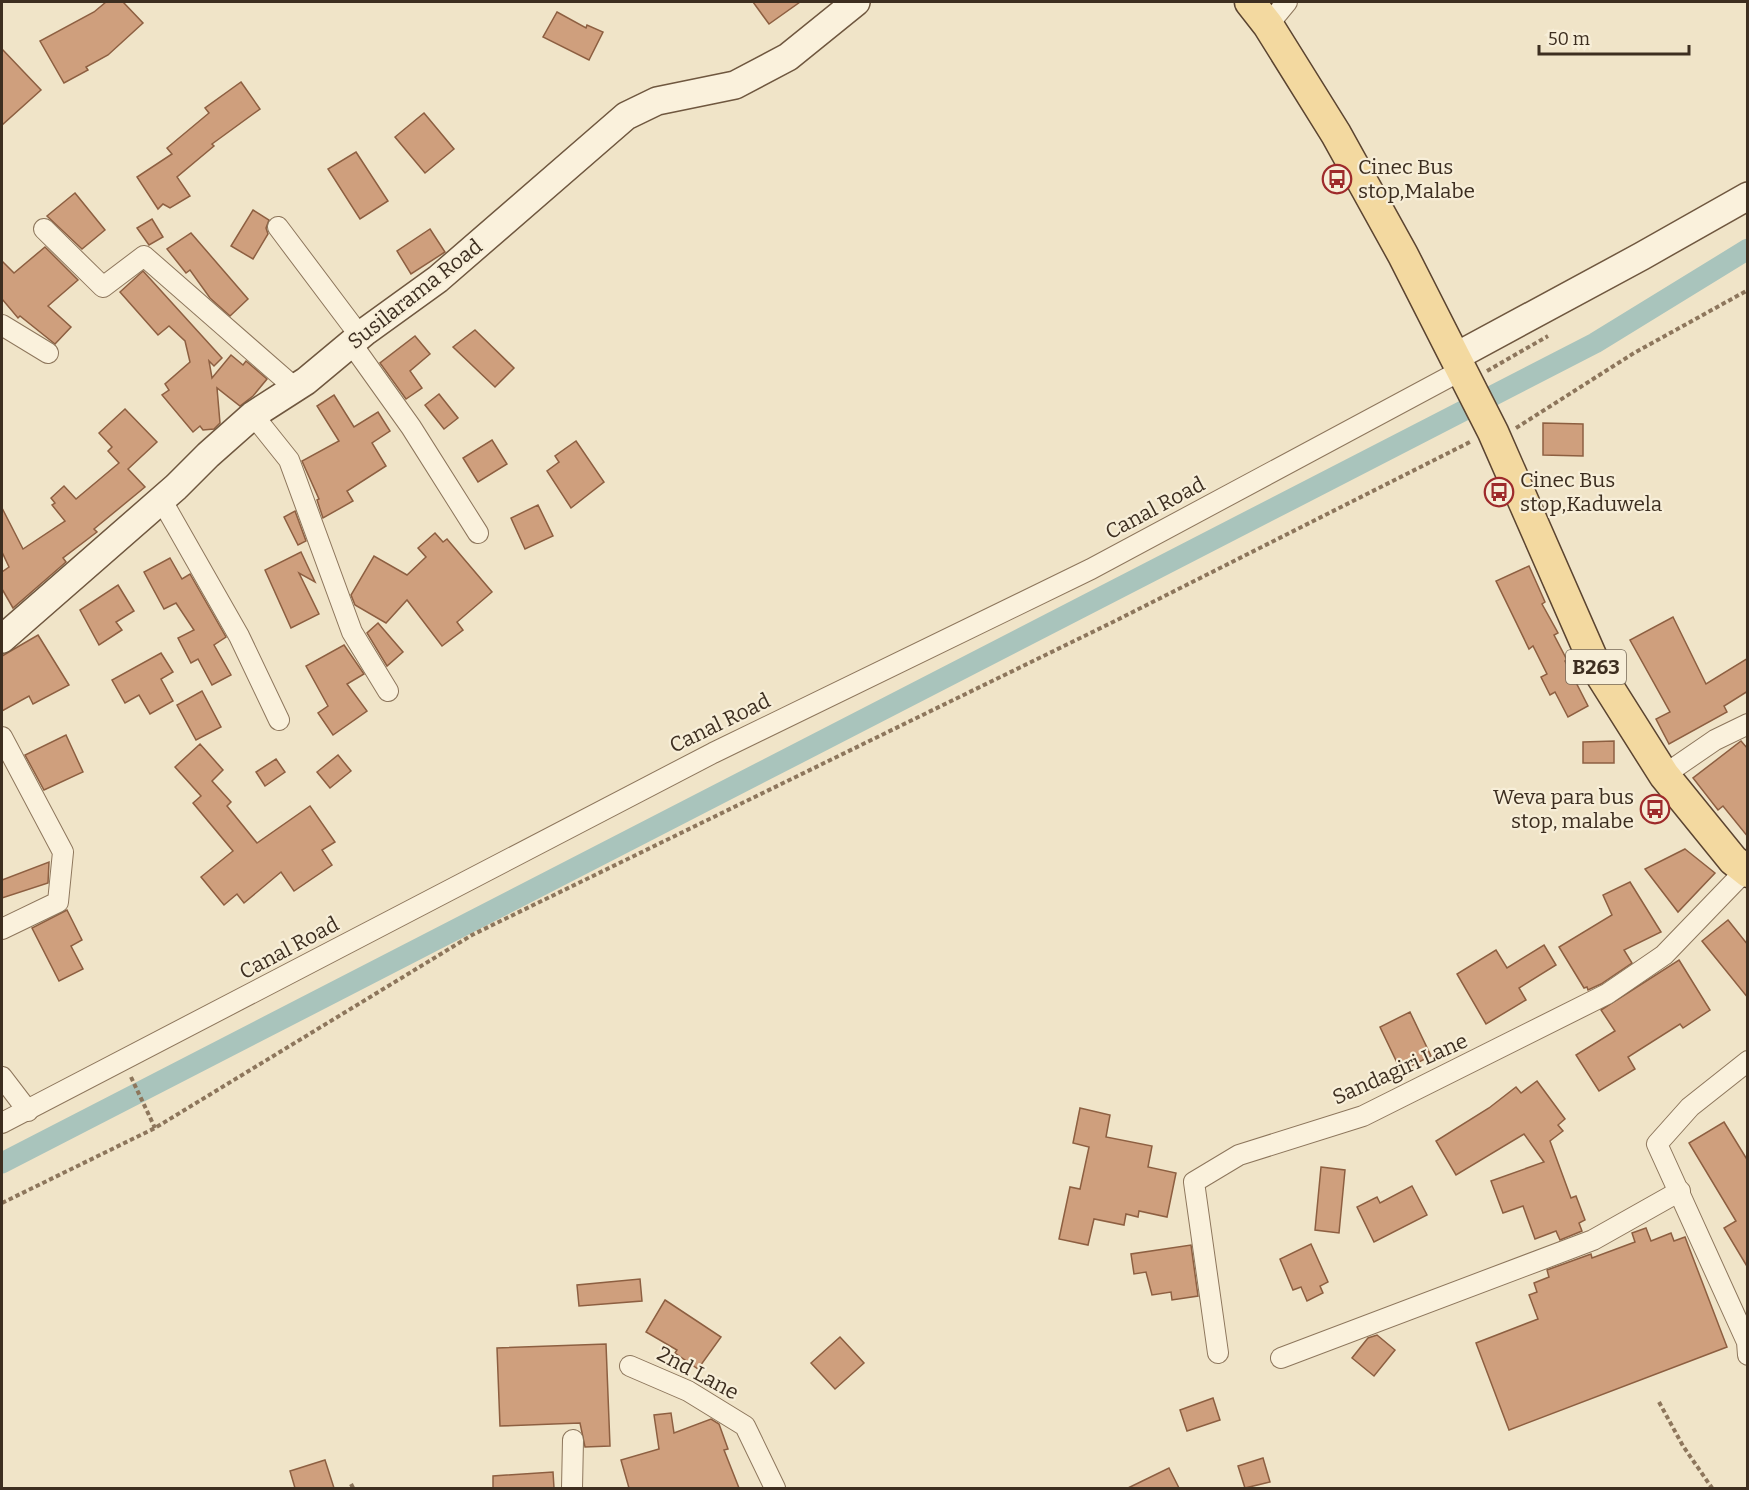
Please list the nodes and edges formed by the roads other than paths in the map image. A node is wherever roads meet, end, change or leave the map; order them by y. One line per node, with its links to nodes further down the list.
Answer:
1 (856, 2): 9 (street, Susilarama Road)
2 (1250, 2): 4 (main road, B263)
3 (1287, 2): 4 (street)
4 (1268, 25): 11 (main road, B263)
5 (1748, 196): 11 (street)
6 (278, 226): 9 (street)
7 (44, 229): 12 (street)
8 (2, 325): 10 (street)
9 (356, 339): 12 (street, Susilarama Road); 15 (street)
10 (48, 353)
11 (1462, 369): 21 (main road, B263); 26 (street, Canal Road)
12 (295, 388): 13 (street, Susilarama Road)
13 (253, 415): 14 (street, Susilarama Road); 17 (street)
14 (161, 499): 16 (street, Susilarama Road); 18 (street)
15 (478, 533)
16 (2, 639)
17 (388, 691)
18 (279, 720)
19 (1748, 724): 21 (street)
20 (2, 737): 23 (street)
21 (1664, 775): 22 (main road, B263)
22 (1747, 871): 29 (street, Sandagiri Lane)
23 (2, 929)
24 (1748, 1061): 28 (street)
25 (2, 1077): 26 (street)
26 (28, 1111): 27 (street, Canal Road)
27 (2, 1123)
28 (1680, 1191): 30 (street); 31 (street)
29 (1218, 1353)
30 (1748, 1355)
31 (1281, 1358)
32 (630, 1366): 35 (street, 2nd Lane)
33 (573, 1440): 34 (street)
34 (572, 1488)
35 (776, 1488)

